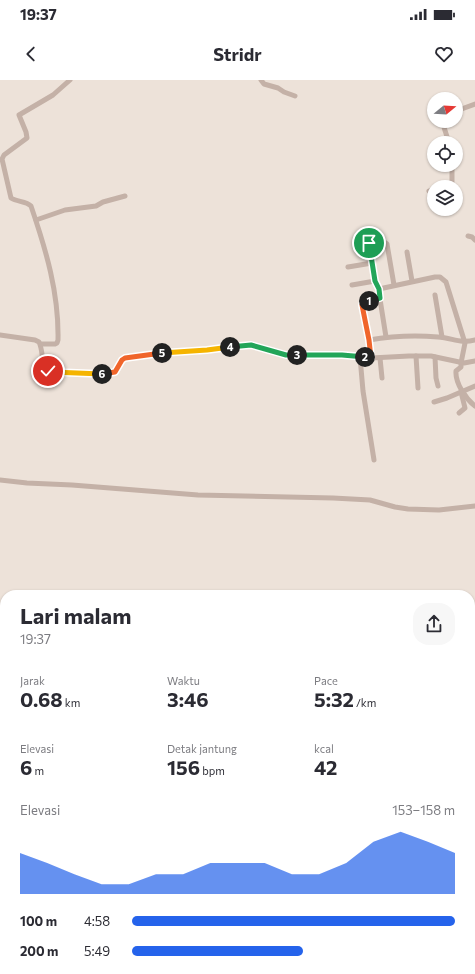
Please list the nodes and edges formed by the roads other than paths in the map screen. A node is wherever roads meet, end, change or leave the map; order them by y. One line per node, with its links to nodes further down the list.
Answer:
1 (70, 80): 7 (street)
2 (261, 80): 3 (street)
3 (295, 96)
4 (475, 104): 5 (street)
5 (463, 108)
6 (125, 196): 7 (street)
7 (36, 220): 29 (street)
8 (366, 229): 11 (street)
9 (468, 236): 10 (street)
10 (475, 240)
11 (369, 243): 12 (street); 14 (street); 19 (street)
12 (356, 244)
13 (407, 252): 17 (street)
14 (372, 263): 15 (street); 16 (street)
15 (348, 267)
16 (375, 281): 18 (street); 20 (street)
17 (412, 281): 19 (street); 28 (street)
18 (352, 285)
19 (394, 285): 20 (street)
20 (379, 289): 22 (street)
21 (435, 295): 25 (street)
22 (380, 298): 24 (street); 26 (street)
23 (0, 335): 29 (street)
24 (386, 337): 25 (street); 26 (street)
25 (442, 337): 28 (street)
26 (369, 340): 33 (street)
27 (475, 340): 28 (street)
28 (465, 343): 36 (street)
29 (41, 344): 31 (street)
30 (416, 356): 32 (street); 34 (street); 40 (street)
31 (360, 357): 33 (street); 45 (street)
32 (435, 357): 36 (street); 38 (street)
33 (371, 358): 34 (street)
34 (380, 358): 37 (street)
35 (475, 361): 36 (street)
36 (461, 362): 41 (street)
37 (382, 378)
38 (438, 386)
39 (475, 386): 41 (street)
40 (418, 388)
41 (462, 391): 42 (street); 43 (street); 44 (street)
42 (434, 402)
43 (475, 406)
44 (459, 413)
45 (374, 460)
46 (0, 480): 47 (street)
47 (475, 506)

